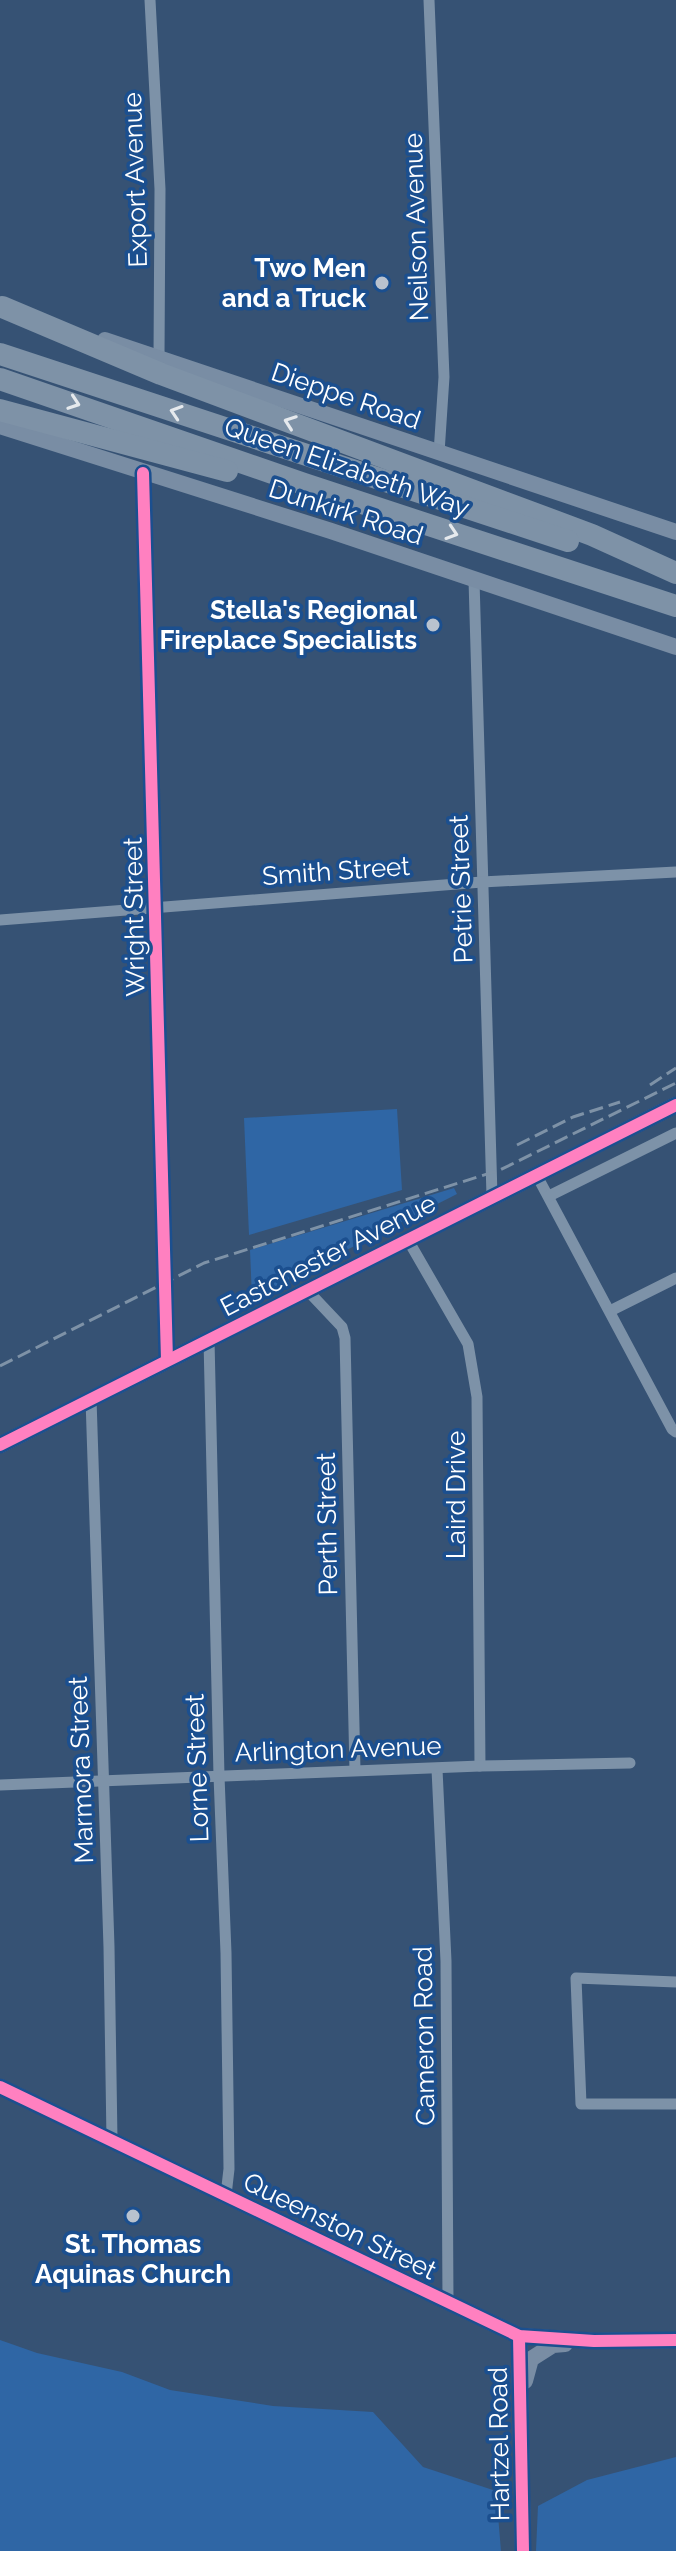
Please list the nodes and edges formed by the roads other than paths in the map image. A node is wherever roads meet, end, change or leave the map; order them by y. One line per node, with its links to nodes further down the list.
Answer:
1 (150, 0): 5 (street, Export Avenue)
2 (429, 0): 9 (street, Neilson Avenue)
3 (1, 306): 5 (street, Dieppe Road); 13 (highway, one-way to 3)
4 (0, 354): 13 (highway, Queen Elizabeth Way, one-way to 4)
5 (159, 358): 9 (street, Dieppe Road)
6 (0, 379): 11 (highway, Queen Elizabeth Way, one-way to 11)
7 (0, 410): 11 (highway)
8 (0, 426): 10 (street, Dunkirk Road)
9 (439, 453): 12 (street, Dieppe Road)
10 (143, 473): 14 (street, Dunkirk Road); 19 (street, Wright Street)
11 (304, 484): 15 (highway, Queen Elizabeth Way, one-way to 15)
12 (676, 532)
13 (676, 574)
14 (474, 580): 16 (street, Dunkirk Road); 18 (street, Petrie Street)
15 (676, 606)
16 (676, 647)
17 (676, 872): 18 (street, Smith Street)
18 (482, 882): 19 (street, Smith Street); 24 (street, Petrie Street)
19 (156, 908): 20 (street, Smith Street); 31 (street, Wright Street)
20 (0, 920)
21 (676, 1105): 23 (street, Eastchester Avenue)
22 (676, 1133): 25 (street)
23 (536, 1174): 24 (street, Eastchester Avenue); 25 (street)
24 (492, 1196): 26 (street, Eastchester Avenue)
25 (549, 1196): 29 (street)
26 (408, 1240): 28 (street, Eastchester Avenue); 36 (street, Laird Drive)
27 (676, 1278): 29 (street)
28 (308, 1291): 30 (street, Eastchester Avenue); 38 (street, Perth Street)
29 (610, 1311): 33 (street)
30 (209, 1340): 31 (street, Eastchester Avenue); 39 (street, Lorne Street)
31 (167, 1360): 32 (street, Eastchester Avenue)
32 (91, 1399): 34 (street, Eastchester Avenue); 40 (street, Marmora Street)
33 (676, 1432)
34 (0, 1445)
35 (630, 1763): 36 (street, Arlington Avenue)
36 (480, 1766): 37 (street, Arlington Avenue)
37 (437, 1769): 38 (street, Arlington Avenue); 47 (street, Cameron Road)
38 (355, 1770): 39 (street, Arlington Avenue)
39 (219, 1776): 40 (street, Arlington Avenue); 46 (street, Lorne Street)
40 (103, 1782): 41 (street, Arlington Avenue); 45 (street, Marmora Street)
41 (0, 1785)
42 (676, 1982): 44 (street)
43 (0, 2087): 45 (street, Queenston Street)
44 (676, 2104)
45 (112, 2140): 46 (street, Queenston Street)
46 (226, 2195): 47 (street, Queenston Street)
47 (448, 2302): 48 (street, Queenston Street)
48 (519, 2336): 50 (street, Queenston Street); 51 (street, Hartzel Road)
49 (676, 2340): 50 (street, Queenston Street)
50 (594, 2341): 51 (street)
51 (520, 2404): 52 (street, Hartzel Road)
52 (523, 2551)

